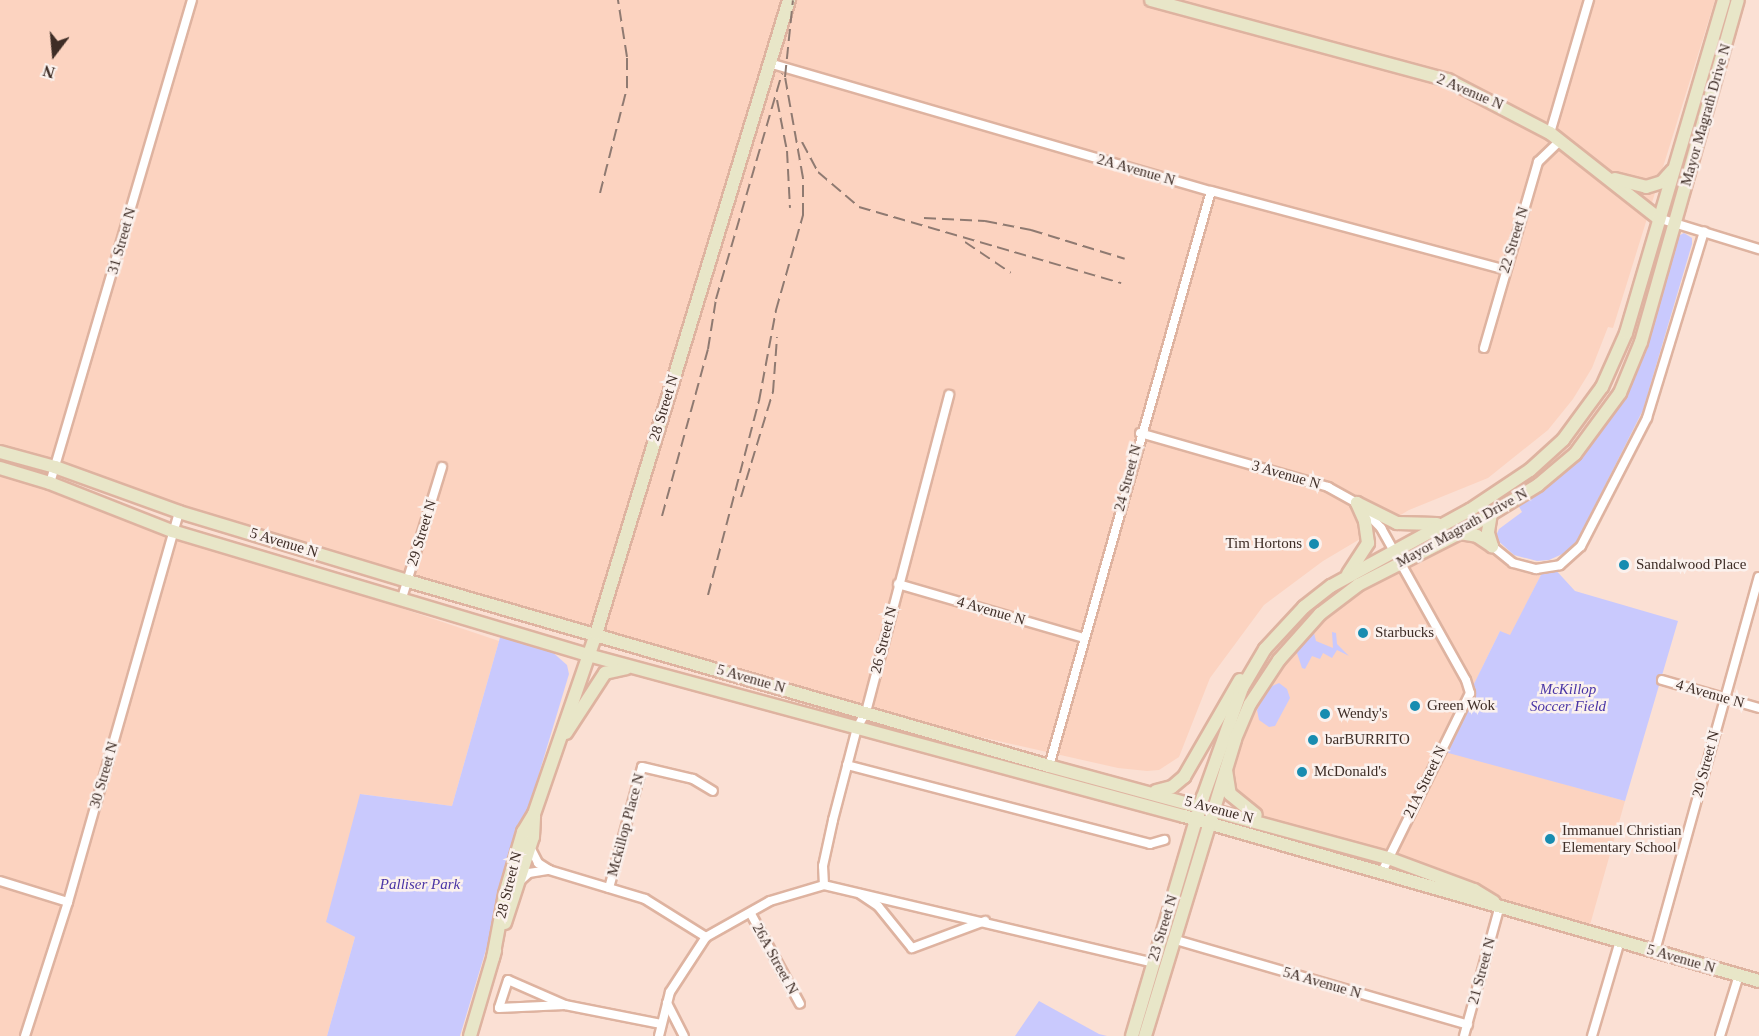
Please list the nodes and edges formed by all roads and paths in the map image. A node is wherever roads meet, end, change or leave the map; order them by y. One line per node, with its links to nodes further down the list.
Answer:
1 (192, 0): 21 (street, 31 Street N)
2 (789, 0): 7 (main road, 28 Street N)
3 (1151, 0): 8 (main road, 2 Avenue N)
4 (1589, 0): 8 (street, 22 Street N)
5 (1724, 0): 9 (main road, Mayor Magrath Drive N)
6 (1738, 0): 13 (main road, Mayor Magrath Drive N)
7 (769, 63): 11 (street, 2A Avenue N); 39 (main road, 28 Street N)
8 (1555, 137): 10 (main road, 2 Avenue N); 16 (street, 22 Street N)
9 (1676, 165): 10 (main road); 12 (main road, Mayor Magrath Drive N)
10 (1605, 176): 12 (main road, 2 Avenue N)
11 (1211, 192): 16 (street, 2A Avenue N); 19 (street, 24 Street N)
12 (1658, 218): 13 (street, 2 Avenue N); 28 (main road, Mayor Magrath Drive N)
13 (1674, 223): 14 (street, 2 Avenue N); 27 (main road, Mayor Magrath Drive N)
14 (1704, 232): 15 (street, 2 Avenue N); 31 (street, Mayor Magrath Drive N)
15 (1759, 249)
16 (1505, 270): 17 (street, 22 Street N)
17 (1484, 348)
18 (949, 395): 37 (street, 26 Street N)
19 (1140, 433): 25 (street, 3 Avenue N); 40 (street, 24 Street N)
20 (0, 452): 21 (main road, 5 Avenue N)
21 (55, 467): 24 (street, 31 Street N); 26 (main road, 5 Avenue N)
22 (442, 467): 36 (street, 29 Street N)
23 (0, 468): 24 (main road, 5 Avenue N)
24 (50, 483): 29 (main road, 5 Avenue N)
25 (1357, 503): 28 (main road); 32 (street, 3 Avenue N); 35 (main road)
26 (179, 512): 29 (street, 30 Street N); 36 (main road, 5 Avenue N)
27 (1491, 513): 30 (main road, Mayor Magrath Drive N); 31 (main road)
28 (1444, 523): 32 (main road, Mayor Magrath Drive N)
29 (172, 531): 38 (main road, 5 Avenue N); 72 (street, 30 Street N)
30 (1460, 533): 31 (main road); 33 (main road, Mayor Magrath Drive N)
31 (1492, 546)
32 (1393, 549): 33 (street, 3 Avenue N); 35 (main road, Mayor Magrath Drive N)
33 (1399, 563): 45 (street, 3 Avenue N); 53 (main road, Mayor Magrath Drive N)
34 (1759, 577): 46 (street, 20 Street N)
35 (1346, 578): 42 (main road, Mayor Magrath Drive N)
36 (408, 580): 38 (street, 29 Street N); 39 (main road, 5 Avenue N)
37 (898, 584): 40 (street, 4 Avenue N); 48 (street, 26 Street N)
38 (402, 598): 41 (main road, 5 Avenue N)
39 (596, 634): 41 (main road, 28 Street N); 48 (main road, 5 Avenue N)
40 (1084, 638): 52 (street, 24 Street N)
41 (588, 655): 43 (main road, 5 Avenue N); 50 (main road, 28 Street N)
42 (1258, 659): 55 (main road); 56 (main road, Mayor Magrath Drive N)
43 (638, 668): 49 (main road, 5 Avenue N); 50 (main road)
44 (1662, 680): 46 (street, 4 Avenue N)
45 (1470, 693): 64 (street, 21A Street N)
46 (1724, 697): 47 (street, 4 Avenue N); 79 (street, 20 Street N)
47 (1759, 708)
48 (866, 712): 49 (street, 26 Street N); 52 (main road, 5 Avenue N)
49 (857, 728): 51 (street, 26 Street N); 59 (main road, 5 Avenue N)
50 (552, 757): 58 (main road, 28 Street N)
51 (847, 765): 62 (street); 69 (street, 26 Street N)
52 (1049, 765): 55 (main road, 5 Avenue N)
53 (1226, 767): 57 (main road, Mayor Magrath Drive N); 61 (main road)
54 (713, 791): 70 (street, Mckillop Place N)
55 (1152, 792): 56 (main road, 5 Avenue N)
56 (1201, 804): 57 (main road, 5 Avenue N); 59 (main road, Mayor Magrath Drive N)
57 (1213, 808): 60 (main road, Mayor Magrath Drive N); 61 (main road, 5 Avenue N)
58 (534, 814): 63 (main road, 28 Street N); 80 (main road, 28 Street N)
59 (1196, 820): 60 (main road, 5 Avenue N); 81 (main road, 23 Street N)
60 (1209, 824): 66 (main road, 5 Avenue N); 77 (main road, 23 Street N)
61 (1273, 825): 64 (main road, 5 Avenue N)
62 (1164, 840)
63 (530, 847): 65 (street); 68 (main road, 28 Street N)
64 (1388, 858): 66 (street, 21A Street N); 73 (main road, 5 Avenue N)
65 (549, 870): 68 (street); 70 (street)
66 (1382, 872): 73 (main road, 5 Avenue N)
67 (0, 881): 72 (street)
68 (520, 881): 80 (main road, 28 Street N)
69 (824, 885): 71 (street); 74 (street)
70 (609, 888): 76 (street)
71 (855, 890): 75 (street); 75 (street)
72 (68, 902): 89 (street, 30 Street N)
73 (1500, 905): 78 (main road, 5 Avenue N); 88 (street, 21 Street N)
74 (750, 915): 76 (street); 85 (street, 26A Street N)
75 (988, 921): 81 (street)
76 (706, 937): 84 (street)
77 (1176, 940): 88 (street, 5A Avenue N); 94 (main road, 23 Street N)
78 (1620, 941): 79 (main road, 5 Avenue N); 96 (street)
79 (1655, 951): 82 (main road, 5 Avenue N)
80 (493, 958): 90 (main road, 28 Street N)
81 (1153, 963): 93 (main road, 23 Street N)
82 (1739, 975): 83 (main road, 5 Avenue N); 97 (street)
83 (1759, 981)
84 (667, 1003): 87 (street); 92 (street)
85 (800, 1004)
86 (565, 1005): 86 (street); 87 (street)
87 (661, 1024): 91 (street)
88 (1468, 1025): 95 (street, 21 Street N)
89 (26, 1036)
90 (470, 1036)
91 (659, 1036)
92 (684, 1036)
93 (1132, 1036)
94 (1145, 1036)
95 (1464, 1036)
96 (1592, 1036)
97 (1720, 1036)

